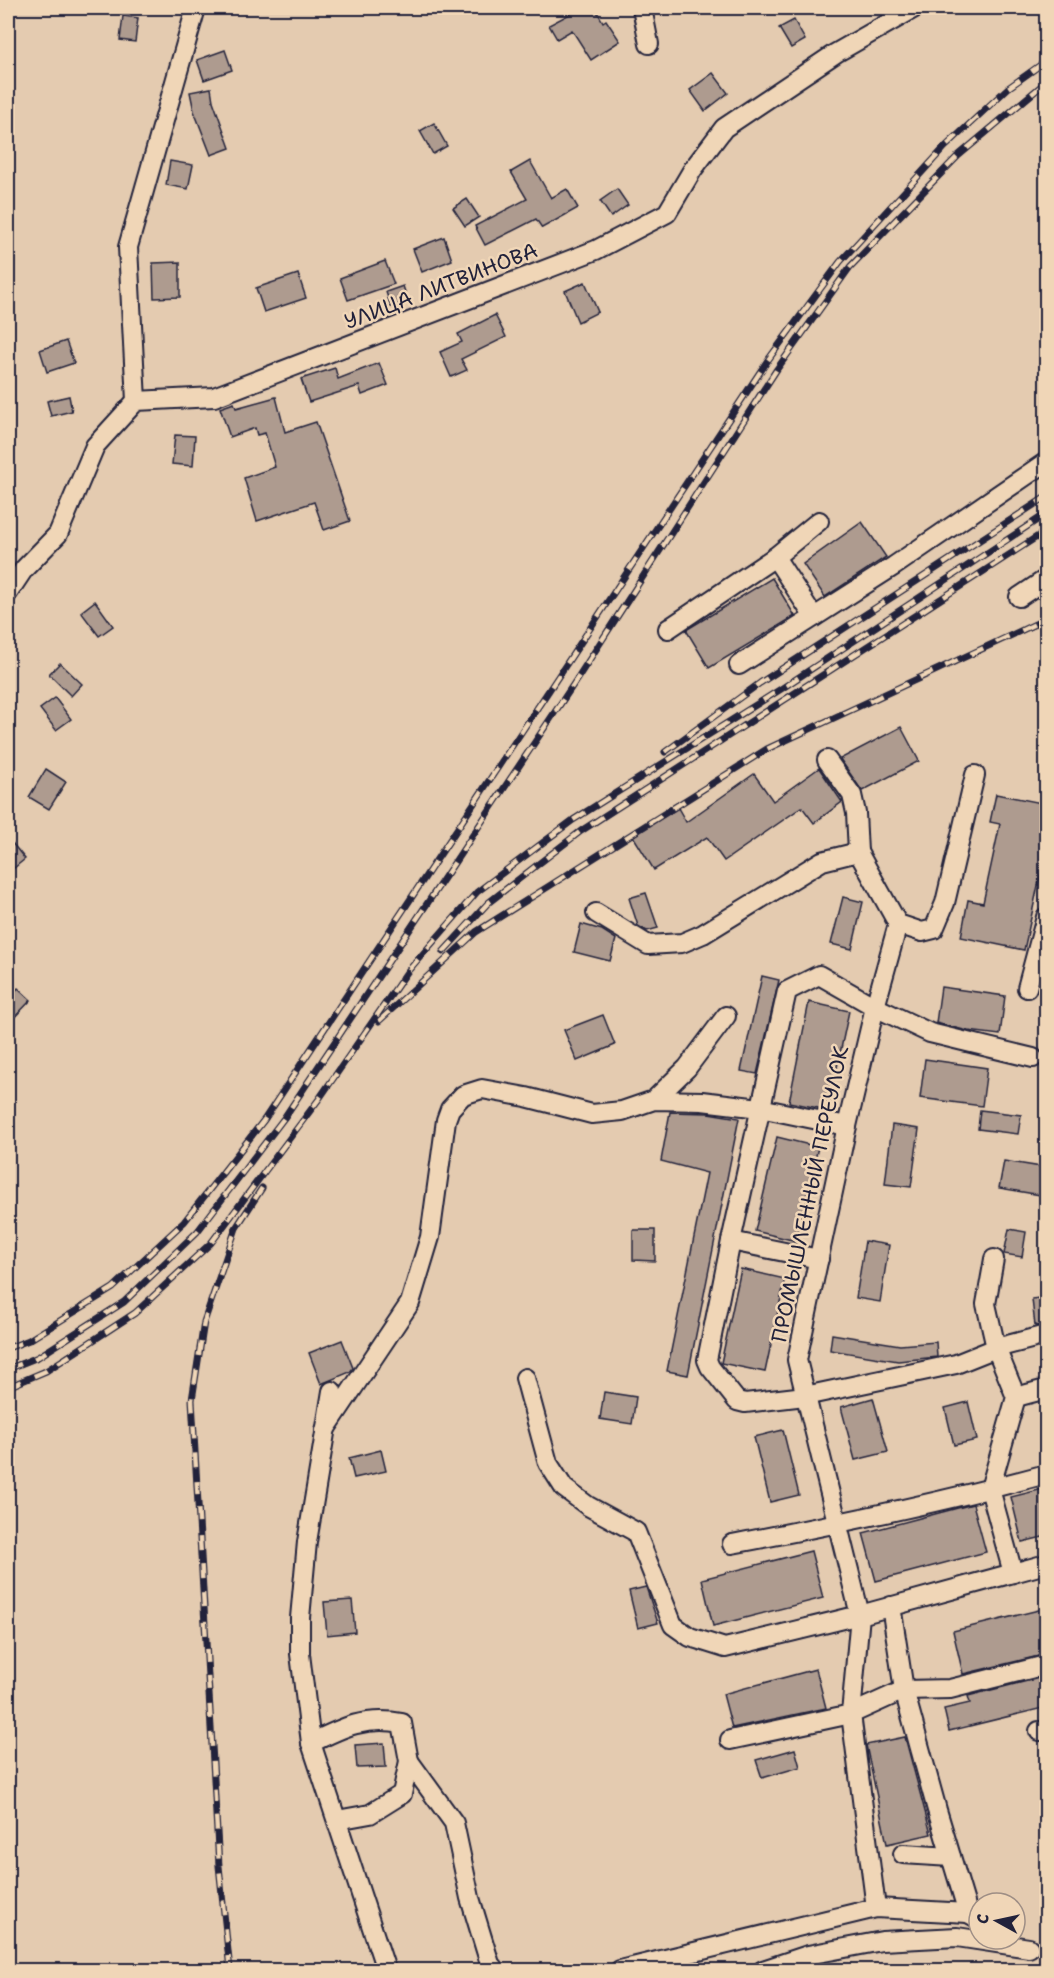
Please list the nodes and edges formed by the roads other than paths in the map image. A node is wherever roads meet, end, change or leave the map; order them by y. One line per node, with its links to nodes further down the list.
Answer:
1 (196, 8): 5 (street)
2 (642, 8): 4 (street)
3 (914, 9): 5 (street, УЛИЦА ЛИТВИНОВА)
4 (649, 45)
5 (136, 401): 10 (street)
6 (1047, 462): 12 (street)
7 (819, 521): 8 (street)
8 (775, 557): 12 (street); 13 (street)
9 (1047, 579): 11 (street)
10 (8, 593)
11 (1020, 597)
12 (814, 617): 14 (street)
13 (668, 629)
14 (739, 665)
15 (827, 760): 17 (street)
16 (975, 775): 20 (street)
17 (858, 852): 18 (street); 20 (street)
18 (596, 913)
19 (1047, 916): 21 (street)
20 (898, 924): 22 (street, ПРОМЫШЛЕННЫЙ ПЕРЕУЛОК)
21 (1027, 988)
22 (875, 1007): 24 (street); 26 (street); 27 (street, ПРОМЫШЛЕННЫЙ ПЕРЕУЛОК)
23 (726, 1016): 25 (street)
24 (1033, 1058)
25 (654, 1100): 26 (street); 38 (street)
26 (760, 1108): 27 (street); 28 (street)
27 (847, 1126): 29 (street, ПРОМЫШЛЕННЫЙ ПЕРЕУЛОК)
28 (731, 1241): 29 (street); 36 (street)
29 (819, 1259): 36 (street, ПРОМЫШЛЕННЫЙ ПЕРЕУЛОК)
30 (994, 1259): 32 (street)
31 (1047, 1335): 32 (street)
32 (996, 1348): 36 (street); 37 (street)
33 (525, 1378): 46 (street)
34 (1047, 1389): 37 (street)
35 (332, 1391): 38 (street)
36 (805, 1396): 41 (street, ПРОМЫШЛЕННЫЙ ПЕРЕУЛОК)
37 (1016, 1397): 40 (street)
38 (325, 1430): 51 (street)
39 (1047, 1474): 40 (street)
40 (990, 1489): 41 (street); 44 (street)
41 (837, 1524): 42 (street); 46 (street, ПРОМЫШЛЕННЫЙ ПЕРЕУЛОК)
42 (732, 1544)
43 (1047, 1564): 44 (street)
44 (1013, 1573): 45 (street)
45 (891, 1606): 46 (street); 48 (street)
46 (860, 1615): 49 (street, ПРОМЫШЛЕННЫЙ ПЕРЕУЛОК)
47 (1047, 1665): 48 (street)
48 (904, 1690): 49 (street); 55 (street)
49 (851, 1714): 50 (street); 57 (street, ПРОМЫШЛЕННЫЙ ПЕРЕУЛОК)
50 (730, 1740)
51 (311, 1743): 52 (street); 53 (street)
52 (409, 1761): 53 (street); 61 (street)
53 (337, 1820): 60 (street)
54 (903, 1854): 55 (street)
55 (951, 1857): 56 (street)
56 (967, 1900)
57 (876, 1908): 58 (street); 62 (street)
58 (967, 1916)
59 (1030, 1946): 63 (street)
60 (386, 1971)
61 (495, 1971)
62 (621, 1971)
63 (763, 1971)

